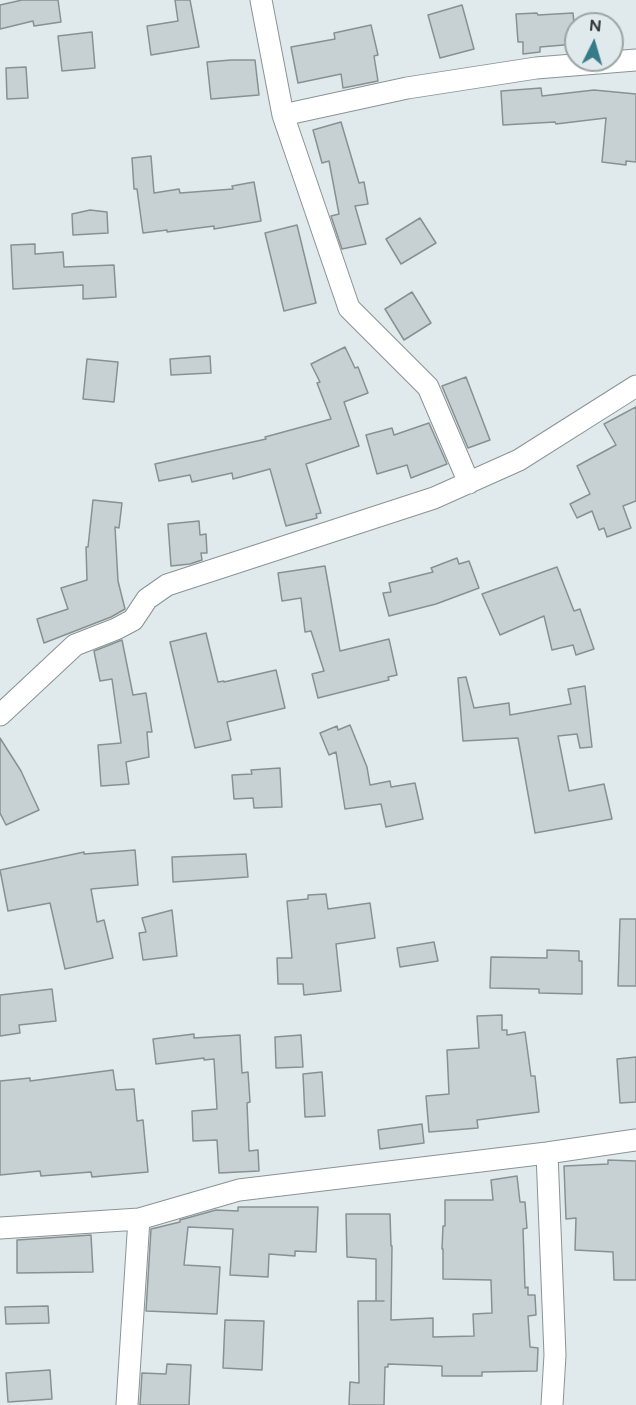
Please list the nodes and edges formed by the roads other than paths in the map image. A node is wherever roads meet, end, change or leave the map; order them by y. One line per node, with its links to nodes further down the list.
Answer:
1 (261, 0): 3 (street)
2 (636, 60): 3 (street)
3 (282, 115): 5 (street)
4 (636, 386): 5 (street)
5 (470, 483): 6 (street)
6 (0, 715)
7 (636, 1140): 8 (street)
8 (547, 1153): 9 (street); 12 (street)
9 (139, 1219): 10 (street); 11 (street)
10 (0, 1228)
11 (127, 1405)
12 (552, 1405)

